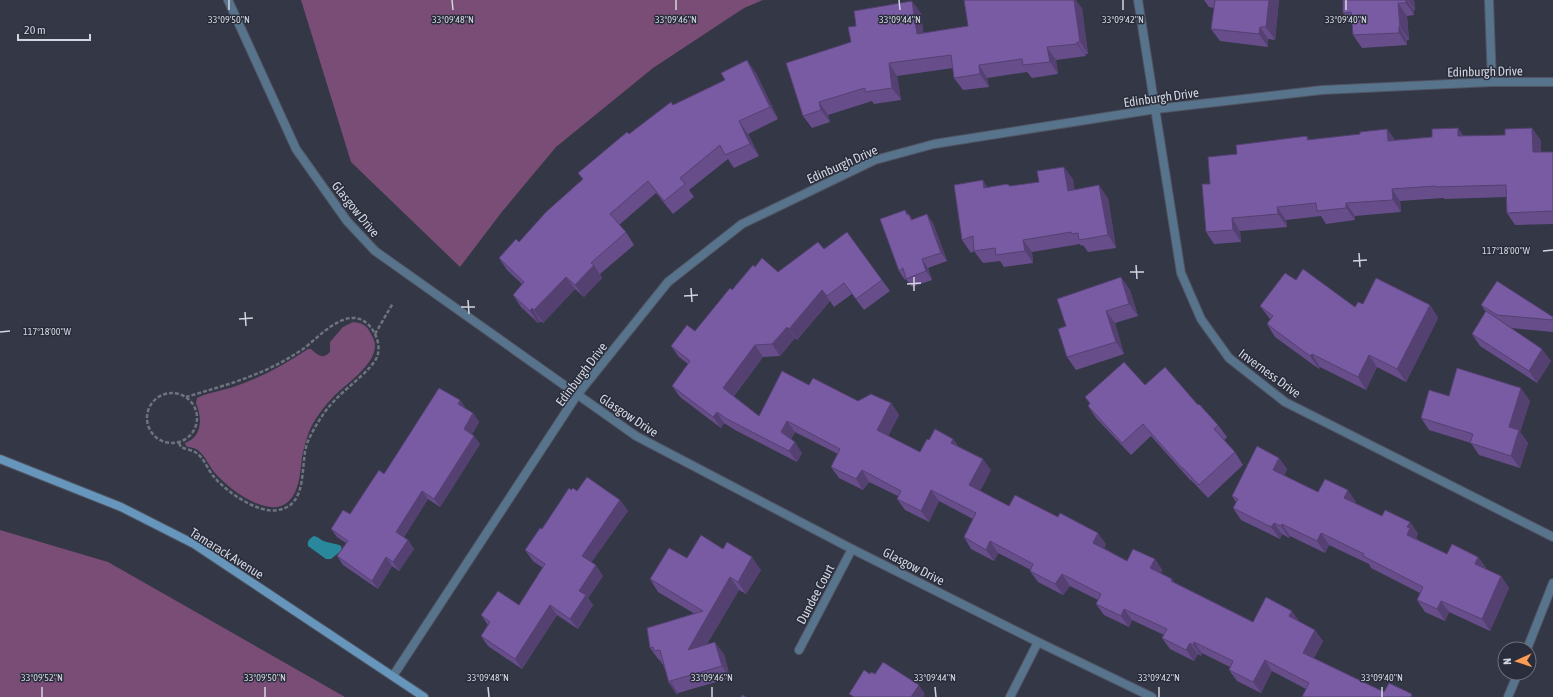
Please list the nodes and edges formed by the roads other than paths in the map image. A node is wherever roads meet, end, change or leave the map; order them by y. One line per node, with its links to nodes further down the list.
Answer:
1 (228, 0): 7 (street, Glasgow Drive)
2 (1138, 0): 6 (street, Inverness Drive)
3 (1489, 0): 4 (street)
4 (1492, 82): 5 (street, Edinburgh Drive); 6 (street, Edinburgh Drive)
5 (1553, 82)
6 (1156, 109): 7 (street, Edinburgh Drive); 9 (street, Inverness Drive)
7 (577, 395): 10 (street, Glasgow Drive); 15 (street, Edinburgh Drive)
8 (0, 459): 15 (main road, Tamarack Avenue)
9 (1553, 537)
10 (852, 549): 13 (street, Glasgow Drive); 14 (street, Dundee Court)
11 (1553, 583): 12 (street)
12 (1530, 641)
13 (1038, 642): 18 (street); 19 (street, Glasgow Drive)
14 (799, 650)
15 (393, 676): 17 (main road, Tamarack Avenue)
16 (1515, 681): 20 (street)
17 (424, 697)
18 (1010, 697)
19 (1152, 697)
20 (1508, 697)

